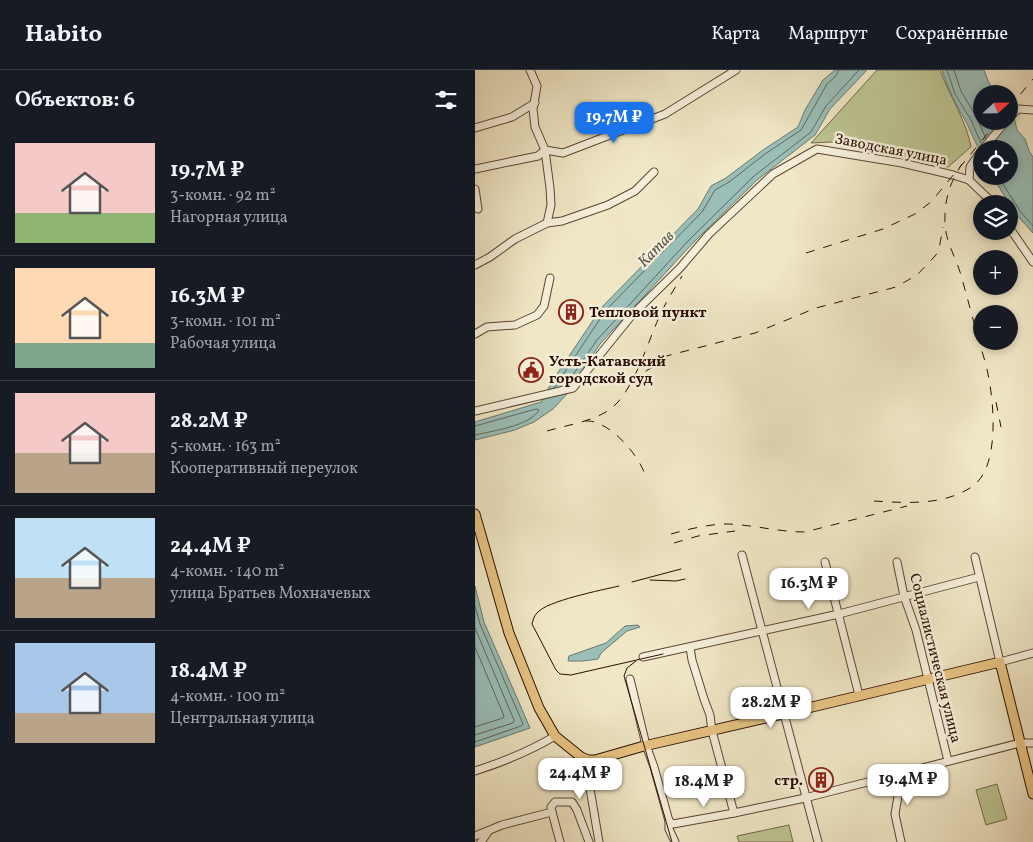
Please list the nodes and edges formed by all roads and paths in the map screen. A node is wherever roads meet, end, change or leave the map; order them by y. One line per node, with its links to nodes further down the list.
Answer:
1 (531, 70): 3 (street)
2 (735, 70): 9 (street)
3 (535, 103): 6 (street); 9 (street)
4 (1018, 109): 5 (street)
5 (1033, 110)
6 (475, 128)
7 (999, 130): 8 (street)
8 (990, 140)
9 (545, 150): 11 (street); 17 (street)
10 (973, 161): 13 (street)
11 (475, 169)
12 (654, 172): 17 (street)
13 (969, 180): 15 (street, Заводская улица); 23 (street, Заводская улица)
14 (475, 188): 16 (street)
15 (985, 195)
16 (478, 209)
17 (547, 223): 20 (street)
18 (1018, 240): 19 (street)
19 (1033, 262)
20 (475, 265)
21 (550, 278): 22 (street)
22 (475, 334)
23 (475, 411)
24 (475, 514): 42 (main road)
25 (743, 555): 32 (street)
26 (975, 558): 29 (street)
27 (825, 562): 31 (street)
28 (897, 562): 30 (street, Социалистическая улица)
29 (979, 577): 30 (street); 36 (street)
30 (905, 596): 31 (street); 37 (street, Социалистическая улица)
31 (839, 614): 32 (street); 39 (street)
32 (762, 631): 33 (street); 40 (street)
33 (690, 647): 35 (street); 41 (street)
34 (1033, 653): 36 (street)
35 (643, 657)
36 (1000, 662): 37 (main road); 43 (main road)
37 (927, 678): 39 (main road); 47 (street, Социалистическая улица)
38 (630, 679): 45 (street)
39 (859, 695): 40 (main road)
40 (783, 714): 41 (main road); 51 (street)
41 (712, 731): 45 (main road); 53 (street)
42 (555, 736): 46 (main road); 48 (street)
43 (1020, 743): 44 (street); 47 (street); 50 (main road)
44 (1033, 743)
45 (646, 745): 46 (main road); 54 (street)
46 (585, 759): 60 (street)
47 (948, 761): 49 (street)
48 (475, 771)
49 (893, 776): 51 (street); 63 (street)
50 (1033, 794)
51 (805, 798): 53 (street); 62 (street)
52 (552, 812): 55 (street); 58 (street); 59 (street)
53 (734, 813): 54 (street)
54 (669, 821): 61 (street)
55 (488, 832): 56 (street); 57 (street)
56 (475, 836)
57 (481, 842)
58 (560, 842)
59 (589, 842)
60 (599, 842)
61 (675, 842)
62 (818, 842)
63 (901, 842)

